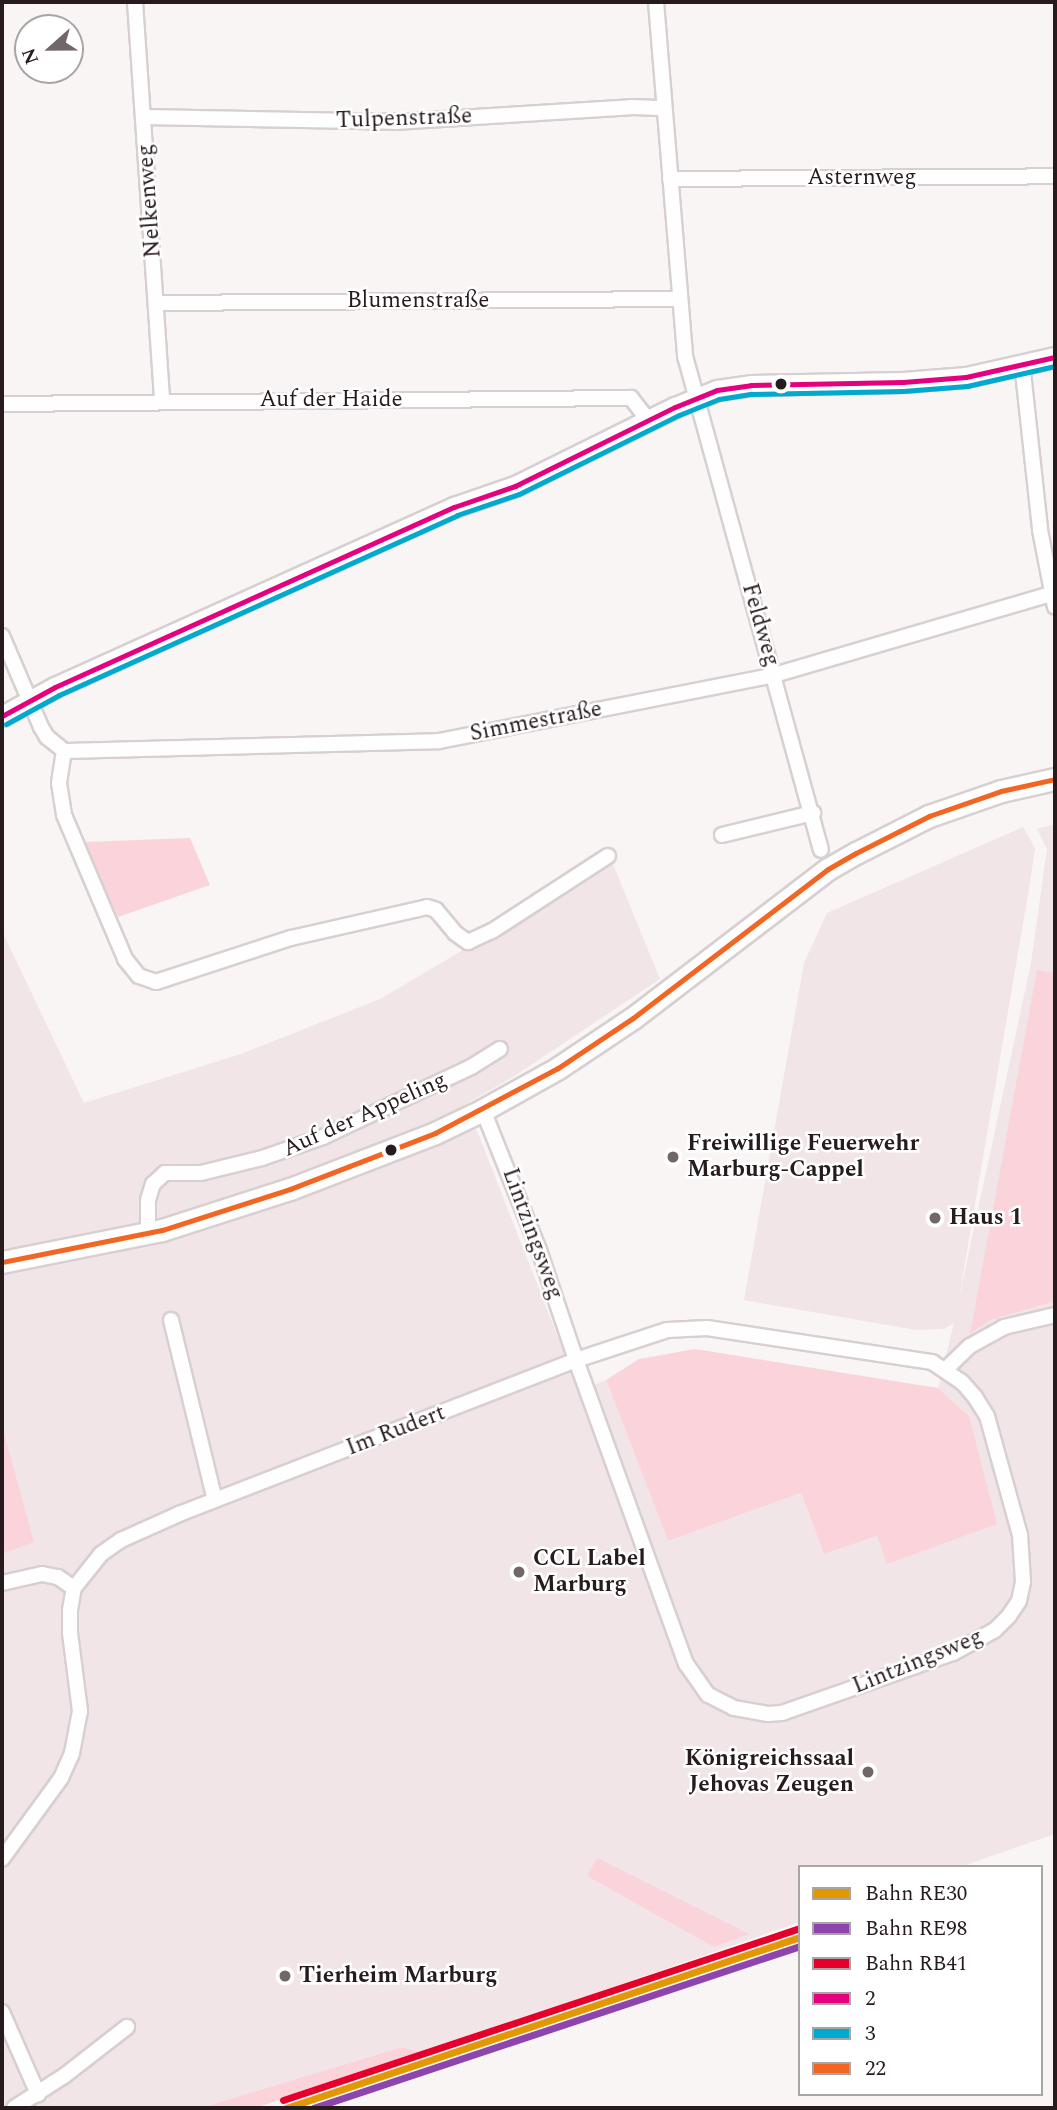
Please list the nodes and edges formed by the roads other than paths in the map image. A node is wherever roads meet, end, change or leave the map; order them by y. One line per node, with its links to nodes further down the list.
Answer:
1 (135, 2): 4 (street, Nelkenweg)
2 (656, 2): 3 (street, Feldweg)
3 (664, 108): 4 (street, Tulpenstraße); 6 (street, Feldweg)
4 (145, 117): 8 (street, Nelkenweg)
5 (1055, 176): 6 (street, Asternweg)
6 (670, 179): 7 (street, Feldweg)
7 (679, 299): 8 (street, Blumenstraße); 11 (street, Feldweg)
8 (158, 303): 12 (street, Nelkenweg)
9 (1055, 357): 10 (street)
10 (1022, 363): 11 (street); 15 (street)
11 (695, 400): 14 (street); 17 (street, Feldweg)
12 (162, 401): 13 (street, Auf der Haide); 14 (street, Auf der Haide)
13 (2, 404)
14 (648, 420): 18 (street)
15 (1054, 598): 17 (street, Simmestraße)
16 (2, 636): 18 (street)
17 (774, 675): 20 (street, Simmestraße); 22 (street, Feldweg)
18 (30, 702): 19 (street); 20 (street)
19 (2, 716)
20 (64, 751): 25 (street)
21 (1055, 779): 27 (main road)
22 (813, 813): 23 (street); 24 (street, Feldweg)
23 (722, 835)
24 (821, 850)
25 (608, 856)
26 (500, 1049): 28 (street, Auf der Appeling)
27 (484, 1110): 28 (main road); 32 (street, Lintzingsweg)
28 (148, 1233): 29 (main road)
29 (2, 1262)
30 (1055, 1315): 33 (street)
31 (171, 1320): 34 (street)
32 (576, 1360): 33 (street, Lintzingsweg); 33 (street, Lintzingsweg); 34 (street, Im Rudert)
33 (946, 1369)
34 (215, 1500): 36 (street, Im Rudert)
35 (2, 1583): 36 (street)
36 (74, 1588): 37 (street)
37 (2, 1859)
38 (2, 2012): 40 (street)
39 (127, 2027): 40 (street)
40 (38, 2094): 41 (street)
41 (14, 2108)

